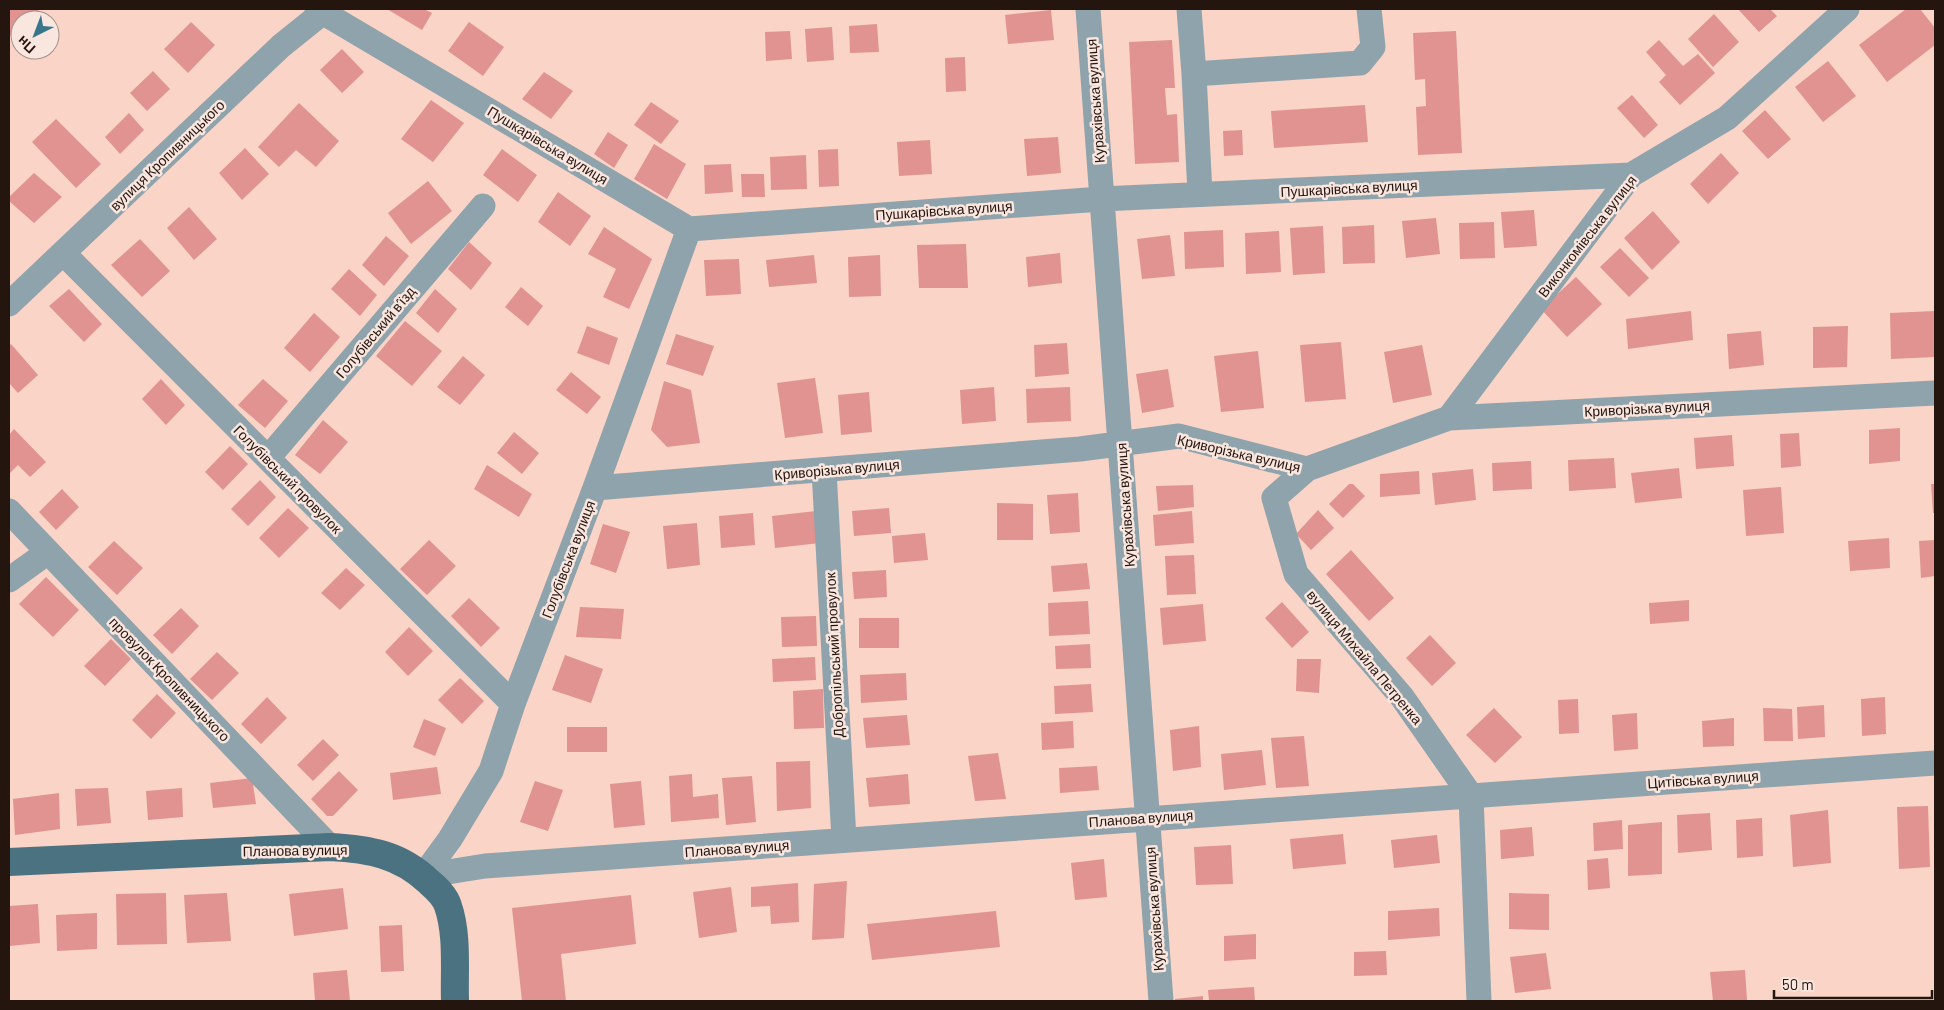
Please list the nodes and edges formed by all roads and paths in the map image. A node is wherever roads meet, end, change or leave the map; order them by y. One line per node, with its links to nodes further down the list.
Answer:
1 (1088, 9): 9 (street, Курахівська вулиця)
2 (1189, 9): 6 (street)
3 (1369, 9): 6 (street)
4 (1847, 9): 7 (street, Виконкомівська вулиця)
5 (322, 10): 11 (street, Пушкарівська вулиця); 12 (street, вулиця Кропивницького)
6 (1194, 74): 8 (street)
7 (1631, 175): 8 (street, Пушкарівська вулиця); 15 (street, Виконкомівська вулиця)
8 (1200, 194): 9 (street, Пушкарівська вулиця)
9 (1101, 199): 11 (street, Пушкарівська вулиця); 16 (street, Курахівська вулиця)
10 (483, 206): 17 (street, Голубівський в’їзд)
11 (689, 228): 20 (street, Голубівська вулиця)
12 (64, 254): 13 (street, вулиця Кропивницького); 17 (street, Голубівський провулок)
13 (9, 304)
14 (1935, 393): 15 (street, Криворізька вулиця)
15 (1449, 418): 18 (street, Криворізька вулиця)
16 (1121, 444): 18 (street, Криворізька вулиця); 19 (street, Криворізька вулиця); 27 (street, Курахівська вулиця)
17 (268, 458): 24 (street, Голубівський провулок)
18 (1307, 469): 26 (street, вулиця Михайла Петренка)
19 (824, 470): 20 (street, Криворізька вулиця); 28 (street, Добропільський провулок)
20 (595, 488): 24 (street, Голубівська вулиця)
21 (9, 511): 22 (street, провулок Кропивницького)
22 (48, 552): 23 (street); 29 (street, провулок Кропивницького)
23 (9, 580)
24 (513, 704): 31 (street, Голубівська вулиця)
25 (1935, 763): 26 (street, Цитівська вулиця)
26 (1472, 796): 27 (street, Планова вулиця); 34 (street)
27 (1148, 818): 28 (street, Планова вулиця); 33 (street, Курахівська вулиця)
28 (844, 840): 31 (street, Планова вулиця)
29 (330, 847): 30 (main road, Планова вулиця); 31 (main road, Планова вулиця)
30 (9, 862)
31 (423, 876): 32 (main road)
32 (455, 1001)
33 (1161, 1001)
34 (1478, 1001)

